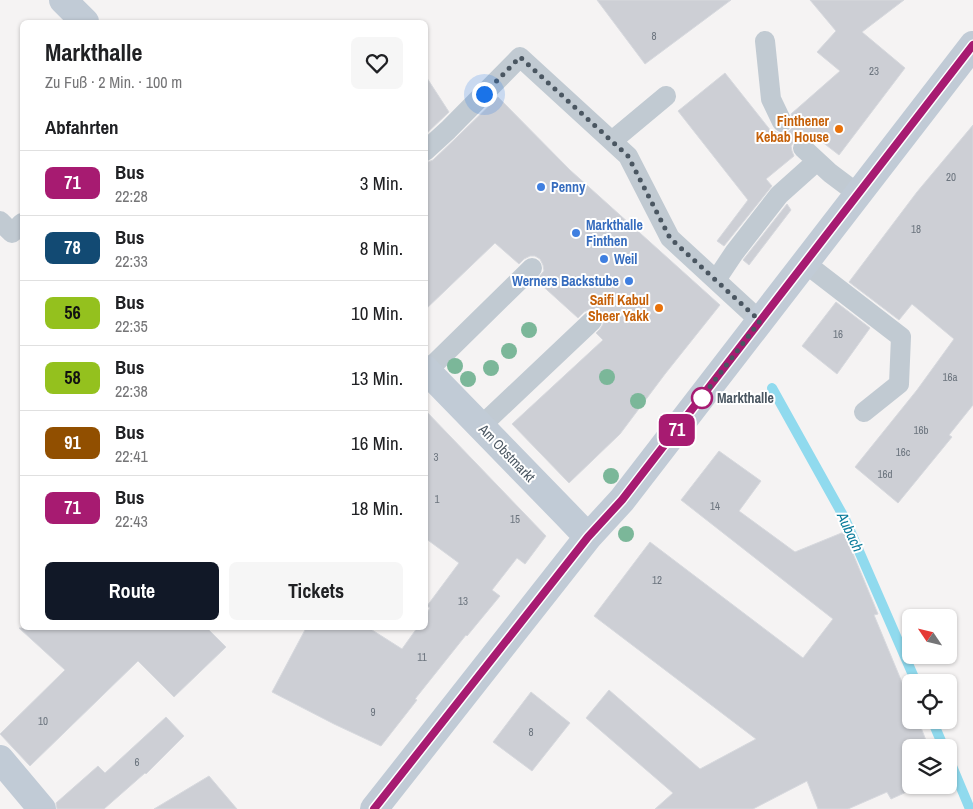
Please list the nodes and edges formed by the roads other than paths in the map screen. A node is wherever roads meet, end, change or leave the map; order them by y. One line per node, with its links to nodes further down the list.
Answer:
1 (63, 0): 2 (main road)
2 (83, 20)
3 (765, 41): 6 (lane)
4 (973, 45): 9 (main road)
5 (666, 96): 7 (lane)
6 (782, 122)
7 (612, 141): 8 (lane); 14 (lane)
8 (428, 148)
9 (858, 194): 12 (main road); 14 (lane)
10 (0, 221): 11 (lane)
11 (20, 225)
12 (805, 263): 16 (main road); 19 (lane)
13 (532, 268): 17 (lane)
14 (716, 280): 16 (lane)
15 (592, 321): 20 (lane)
16 (760, 321): 21 (main road)
17 (428, 368)
18 (428, 372): 20 (main road, Am Obstmarkt)
19 (864, 412)
20 (481, 426): 21 (main road, Am Obstmarkt)
21 (588, 537): 24 (main road)
22 (0, 759): 23 (main road)
23 (42, 809)
24 (374, 809)

